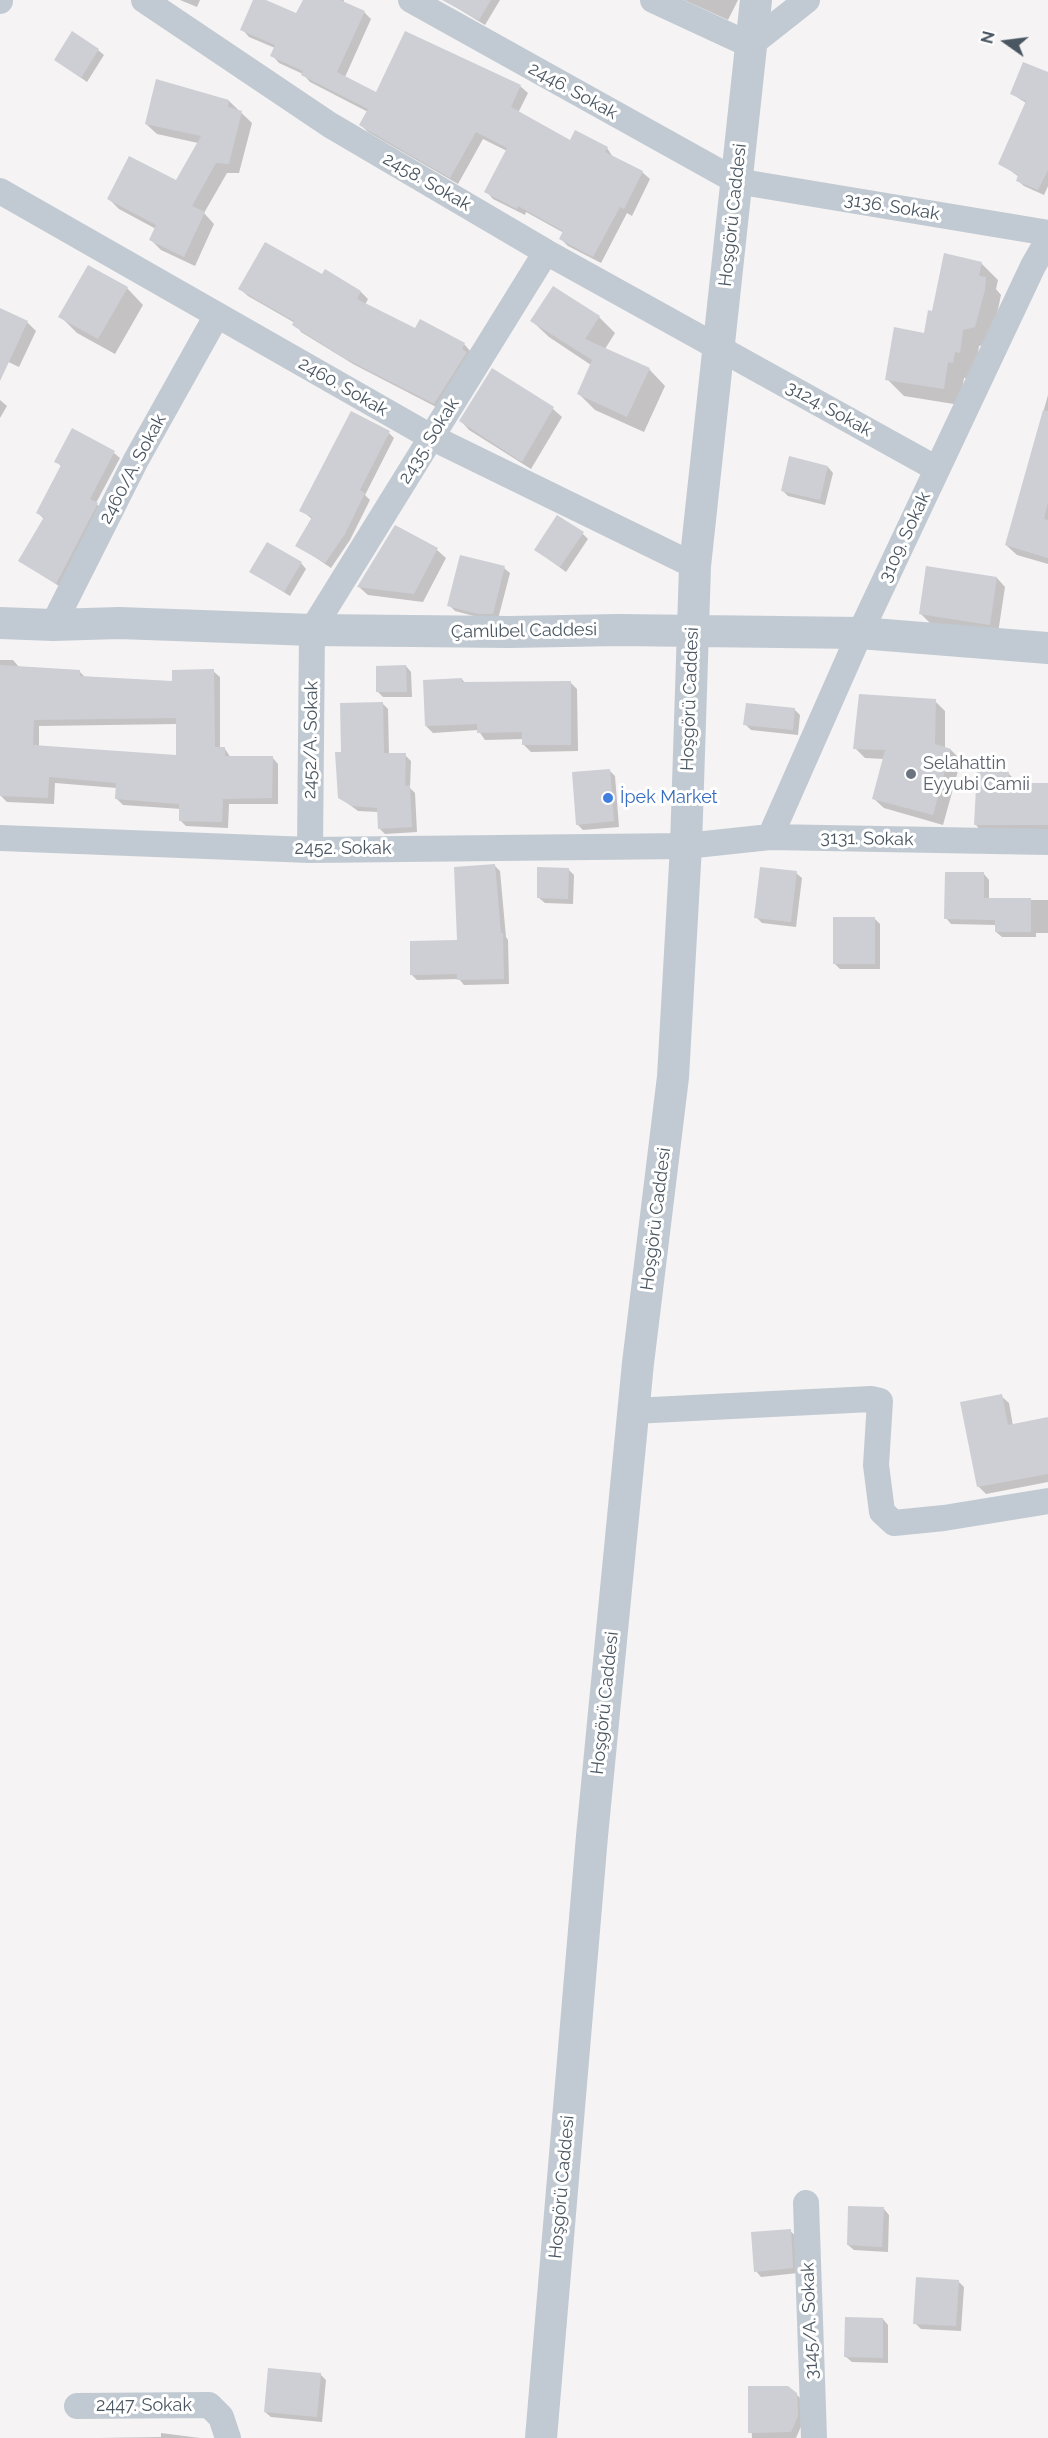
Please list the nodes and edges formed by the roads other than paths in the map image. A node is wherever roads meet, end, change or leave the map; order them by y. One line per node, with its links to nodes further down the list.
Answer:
1 (144, 0): 11 (street, 2458. Sokak)
2 (411, 0): 7 (street, 2446. Sokak)
3 (652, 0): 6 (street)
4 (756, 0): 6 (street, Hoşgörü Caddesi)
5 (807, 0): 6 (street)
6 (750, 45): 7 (street, Hoşgörü Caddesi)
7 (736, 181): 9 (street, 3136. Sokak); 14 (street, Hoşgörü Caddesi)
8 (0, 191): 13 (street, 2460. Sokak)
9 (1048, 232)
10 (1048, 240): 12 (street, 3109. Sokak)
11 (546, 252): 14 (street, 2458. Sokak); 15 (street, 2435. Sokak)
12 (1040, 269): 16 (street, 3109. Sokak)
13 (217, 315): 15 (street, 2460. Sokak); 19 (street, 2460/A. Sokak)
14 (720, 348): 16 (street, 3124. Sokak); 17 (street, Hoşgörü Caddesi)
15 (431, 438): 17 (street, 2460. Sokak); 20 (street, 2435. Sokak)
16 (937, 469): 22 (street, 3109. Sokak)
17 (695, 566): 21 (street, Hoşgörü Caddesi)
18 (0, 623): 19 (street, Çamlıbel Caddesi)
19 (53, 625): 20 (street, Çamlıbel Caddesi)
20 (312, 630): 21 (street, Çamlıbel Caddesi); 28 (street, 2452/A. Sokak)
21 (692, 633): 22 (street, Çamlıbel Caddesi); 27 (street, Hoşgörü Caddesi)
22 (860, 633): 23 (street, Çamlıbel Caddesi); 24 (street, 3109. Sokak)
23 (1048, 648)
24 (771, 837): 26 (street, 3131. Sokak); 27 (street, 3131. Sokak)
25 (0, 838): 28 (street, 2452. Sokak)
26 (1048, 842)
27 (686, 846): 28 (street, 2452. Sokak); 29 (street, Hoşgörü Caddesi)
28 (310, 850)
29 (633, 1411): 30 (street); 34 (street, Hoşgörü Caddesi)
30 (1048, 1501)
31 (806, 2203): 35 (street, 3145/A. Sokak)
32 (77, 2406): 33 (street, 2447. Sokak)
33 (228, 2438)
34 (541, 2438)
35 (814, 2438)

